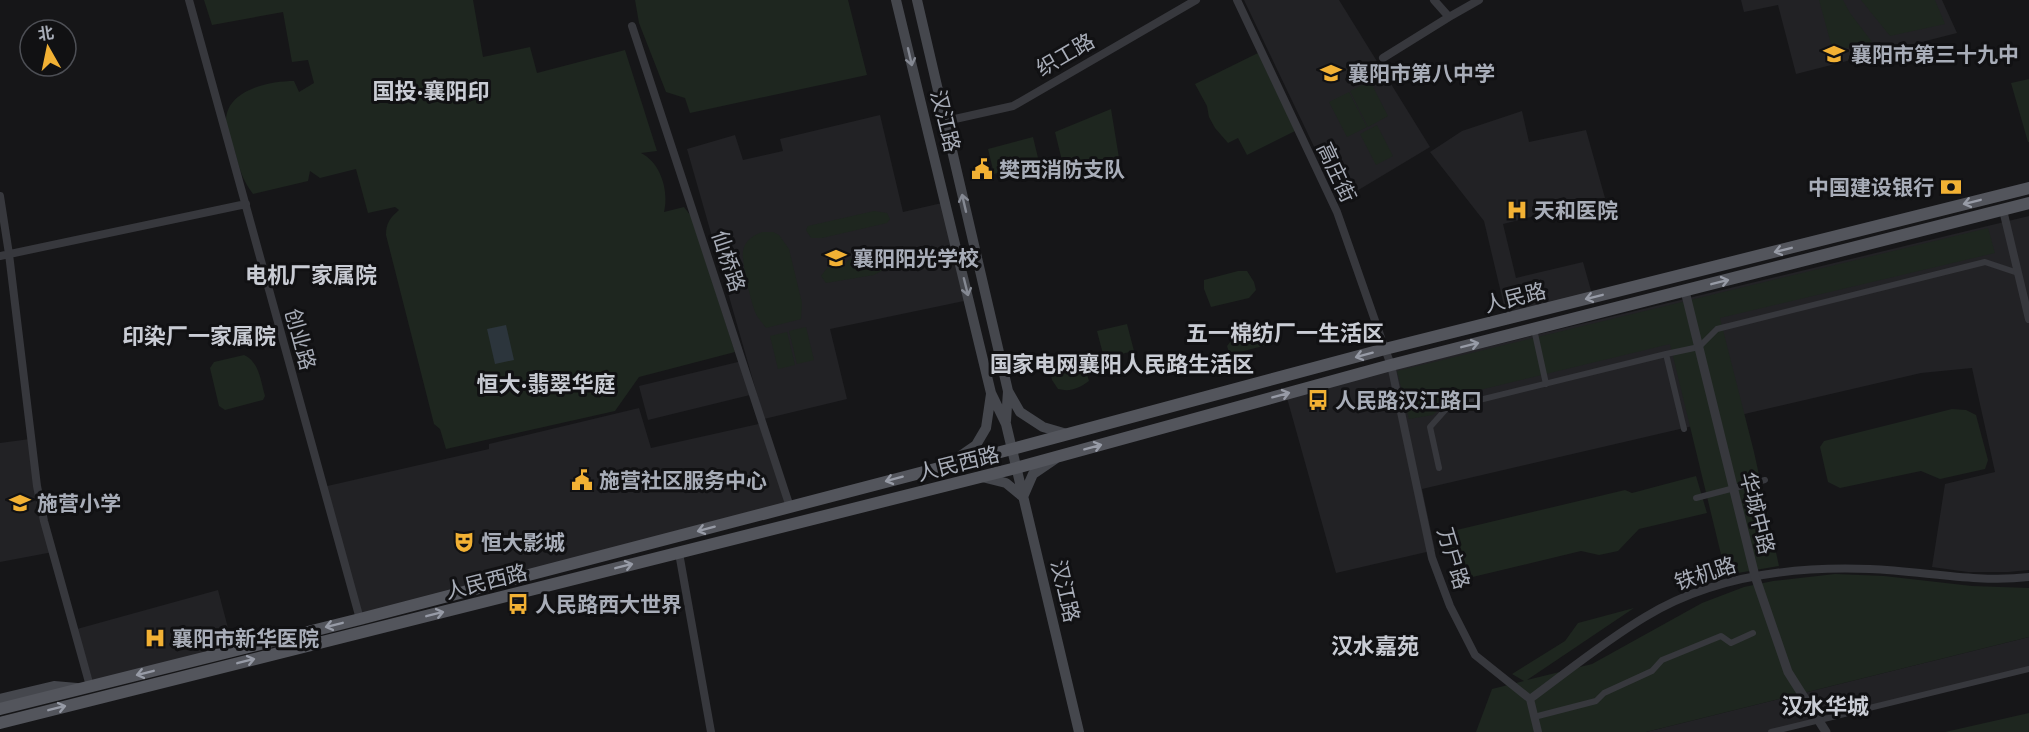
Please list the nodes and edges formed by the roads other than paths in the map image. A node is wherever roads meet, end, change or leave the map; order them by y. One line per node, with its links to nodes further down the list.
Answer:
1 (189, 0): 15 (street, 创业路)
2 (896, 0): 29 (main road, 汉江路, one-way to 29)
3 (917, 0): 11 (main road, 汉江路)
4 (1196, 0): 11 (street, 织工路)
5 (1237, 0): 24 (street, 高庄街)
6 (1434, 0): 8 (street)
7 (1479, 0): 8 (street)
8 (1449, 17): 10 (street)
9 (632, 26): 43 (street, 仙桥路)
10 (1383, 58)
11 (946, 121): 28 (main road, 汉江路, one-way to 11)
12 (2029, 188): 24 (main road, 人民路, one-way to 24)
13 (0, 196): 17 (street)
14 (2029, 203): 16 (main road, 人民路)
15 (246, 204): 17 (street); 47 (street, 创业路)
16 (2003, 210): 19 (street); 20 (main road, 人民路, one-way to 16)
17 (9, 254): 18 (street); 50 (street)
18 (0, 256)
19 (2018, 273): 21 (street); 23 (street)
20 (1685, 291): 22 (main road, 人民路); 23 (street, 华城中路)
21 (2029, 319)
22 (1534, 329): 26 (main road, 人民路, one-way to 22); 27 (street)
23 (1699, 347): 25 (street); 40 (street, 华城中路)
24 (1385, 349): 26 (street, 高庄街); 32 (main road, 人民路, one-way to 32)
25 (1666, 354): 27 (street); 31 (street)
26 (1391, 365): 34 (main road, 人民路, one-way to 26); 52 (street, 万户路)
27 (1546, 384): 37 (street)
28 (1008, 391): 30 (main road, 汉江路); 32 (main road)
29 (991, 393): 30 (main road, 汉江路); 35 (main road)
30 (1006, 424): 33 (main road, 汉江路)
31 (1684, 429)
32 (1067, 434): 33 (main road, 人民路)
33 (1012, 449): 35 (main road, 人民西路); 36 (main road, 汉江路)
34 (1059, 457): 36 (main road, 人民路); 41 (main road)
35 (948, 465): 43 (main road, 人民西路, one-way to 43)
36 (1017, 468): 38 (main road, 人民西路); 41 (main road, 汉江路)
37 (1439, 468)
38 (982, 477): 41 (main road); 44 (main road, 人民西路)
39 (1765, 480): 40 (street)
40 (1733, 488): 42 (street); 45 (street, 华城中路)
41 (1023, 497): 58 (main road, 汉江路)
42 (1696, 498)
43 (790, 507): 47 (main road, 人民西路, one-way to 47)
44 (679, 553): 56 (main road, 人民西路, one-way to 44); 57 (street)
45 (1755, 576): 46 (street, 铁机路); 52 (street, 铁机路); 55 (street, 华城中路)
46 (2029, 577)
47 (360, 619): 50 (main road, 人民西路, one-way to 50)
48 (1753, 633): 54 (street)
49 (2029, 669): 55 (street)
50 (87, 687): 51 (main road); 53 (main road, 人民西路)
51 (0, 699)
52 (1530, 699): 54 (street)
53 (0, 709)
54 (1534, 717): 59 (street)
55 (1819, 720): 60 (street); 61 (street, 华城中路)
56 (0, 723)
57 (711, 732)
58 (1079, 732)
59 (1538, 732)
60 (1771, 732)
61 (1826, 732)

